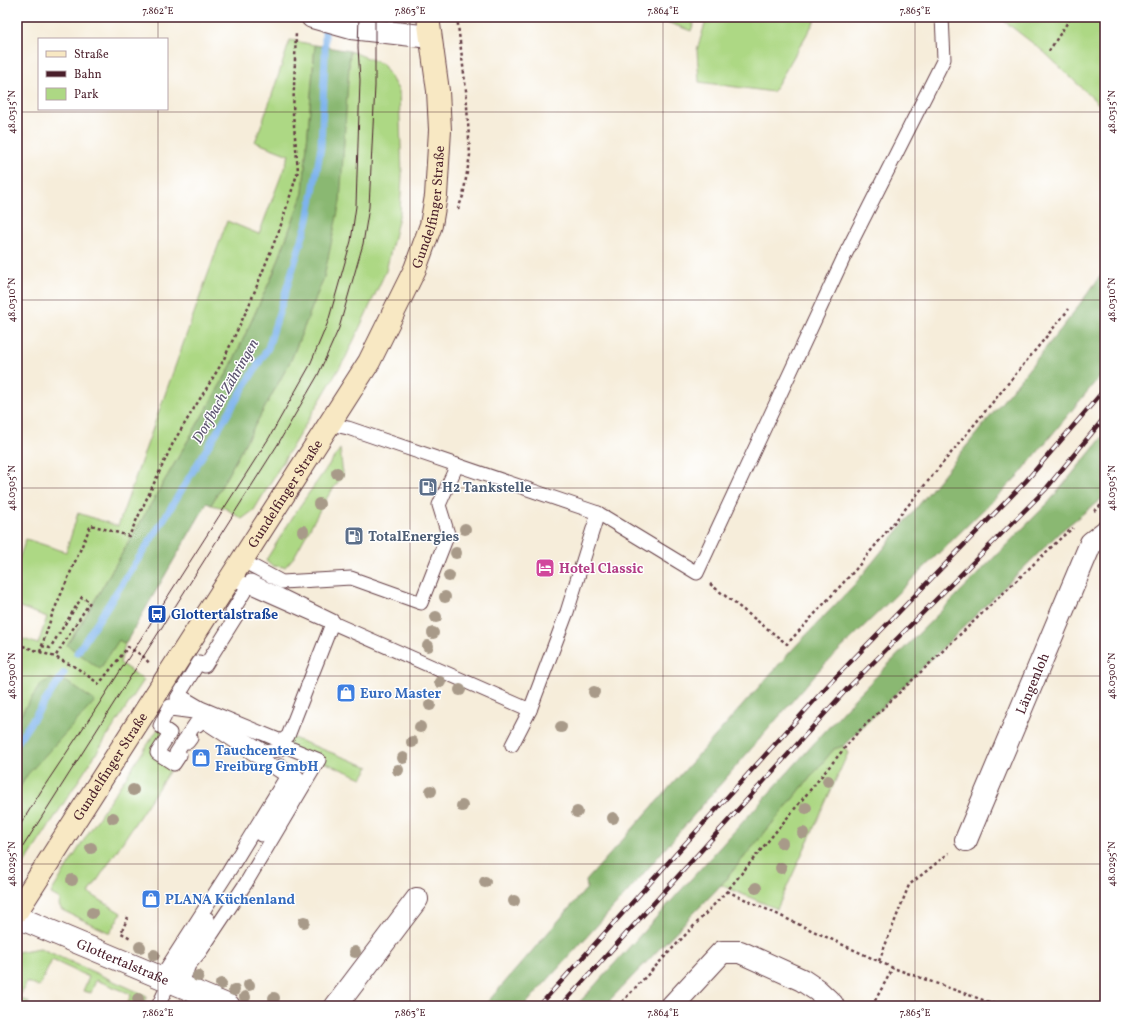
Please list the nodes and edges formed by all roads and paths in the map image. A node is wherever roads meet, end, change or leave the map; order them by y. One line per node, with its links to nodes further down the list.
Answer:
1 (942, 17): 12 (lane)
2 (1071, 17): 5 (path)
3 (304, 23): 4 (street, Gundelfinger Straße); 16 (path)
4 (429, 27): 7 (street, Gundelfinger Straße)
5 (1049, 51)
6 (1068, 309): 12 (path)
7 (330, 424): 8 (lane); 13 (street, Gundelfinger Straße)
8 (457, 465): 9 (lane); 13 (lane)
9 (598, 513): 12 (lane); 22 (lane)
10 (1105, 532): 24 (street, Längenloh)
11 (1063, 536): 25 (path)
12 (697, 573)
13 (241, 575): 14 (lane); 20 (street, Gundelfinger Straße)
14 (332, 623): 20 (lane); 22 (lane)
15 (17, 644): 18 (path)
16 (42, 646): 18 (path); 19 (path)
17 (128, 647): 19 (path)
18 (40, 652): 19 (path)
19 (55, 657)
20 (180, 675): 21 (street, Gundelfinger Straße)
21 (158, 708): 27 (street, Gundelfinger Straße); 31 (lane); 31 (lane); 31 (lane)
22 (530, 710): 23 (lane)
23 (512, 745)
24 (966, 840): 29 (path)
25 (727, 891): 29 (path); 35 (path)
26 (417, 899): 34 (street)
27 (17, 911)
28 (17, 917): 31 (street, Glottertalstraße)
29 (879, 961): 30 (path)
30 (893, 968): 38 (path); 39 (path)
31 (172, 977): 32 (lane); 33 (street, Glottertalstraße)
32 (158, 1006)
33 (229, 1006)
34 (336, 1006)
35 (618, 1006)
36 (672, 1006): 37 (street)
37 (833, 1006)
38 (872, 1006)
39 (1000, 1006)

